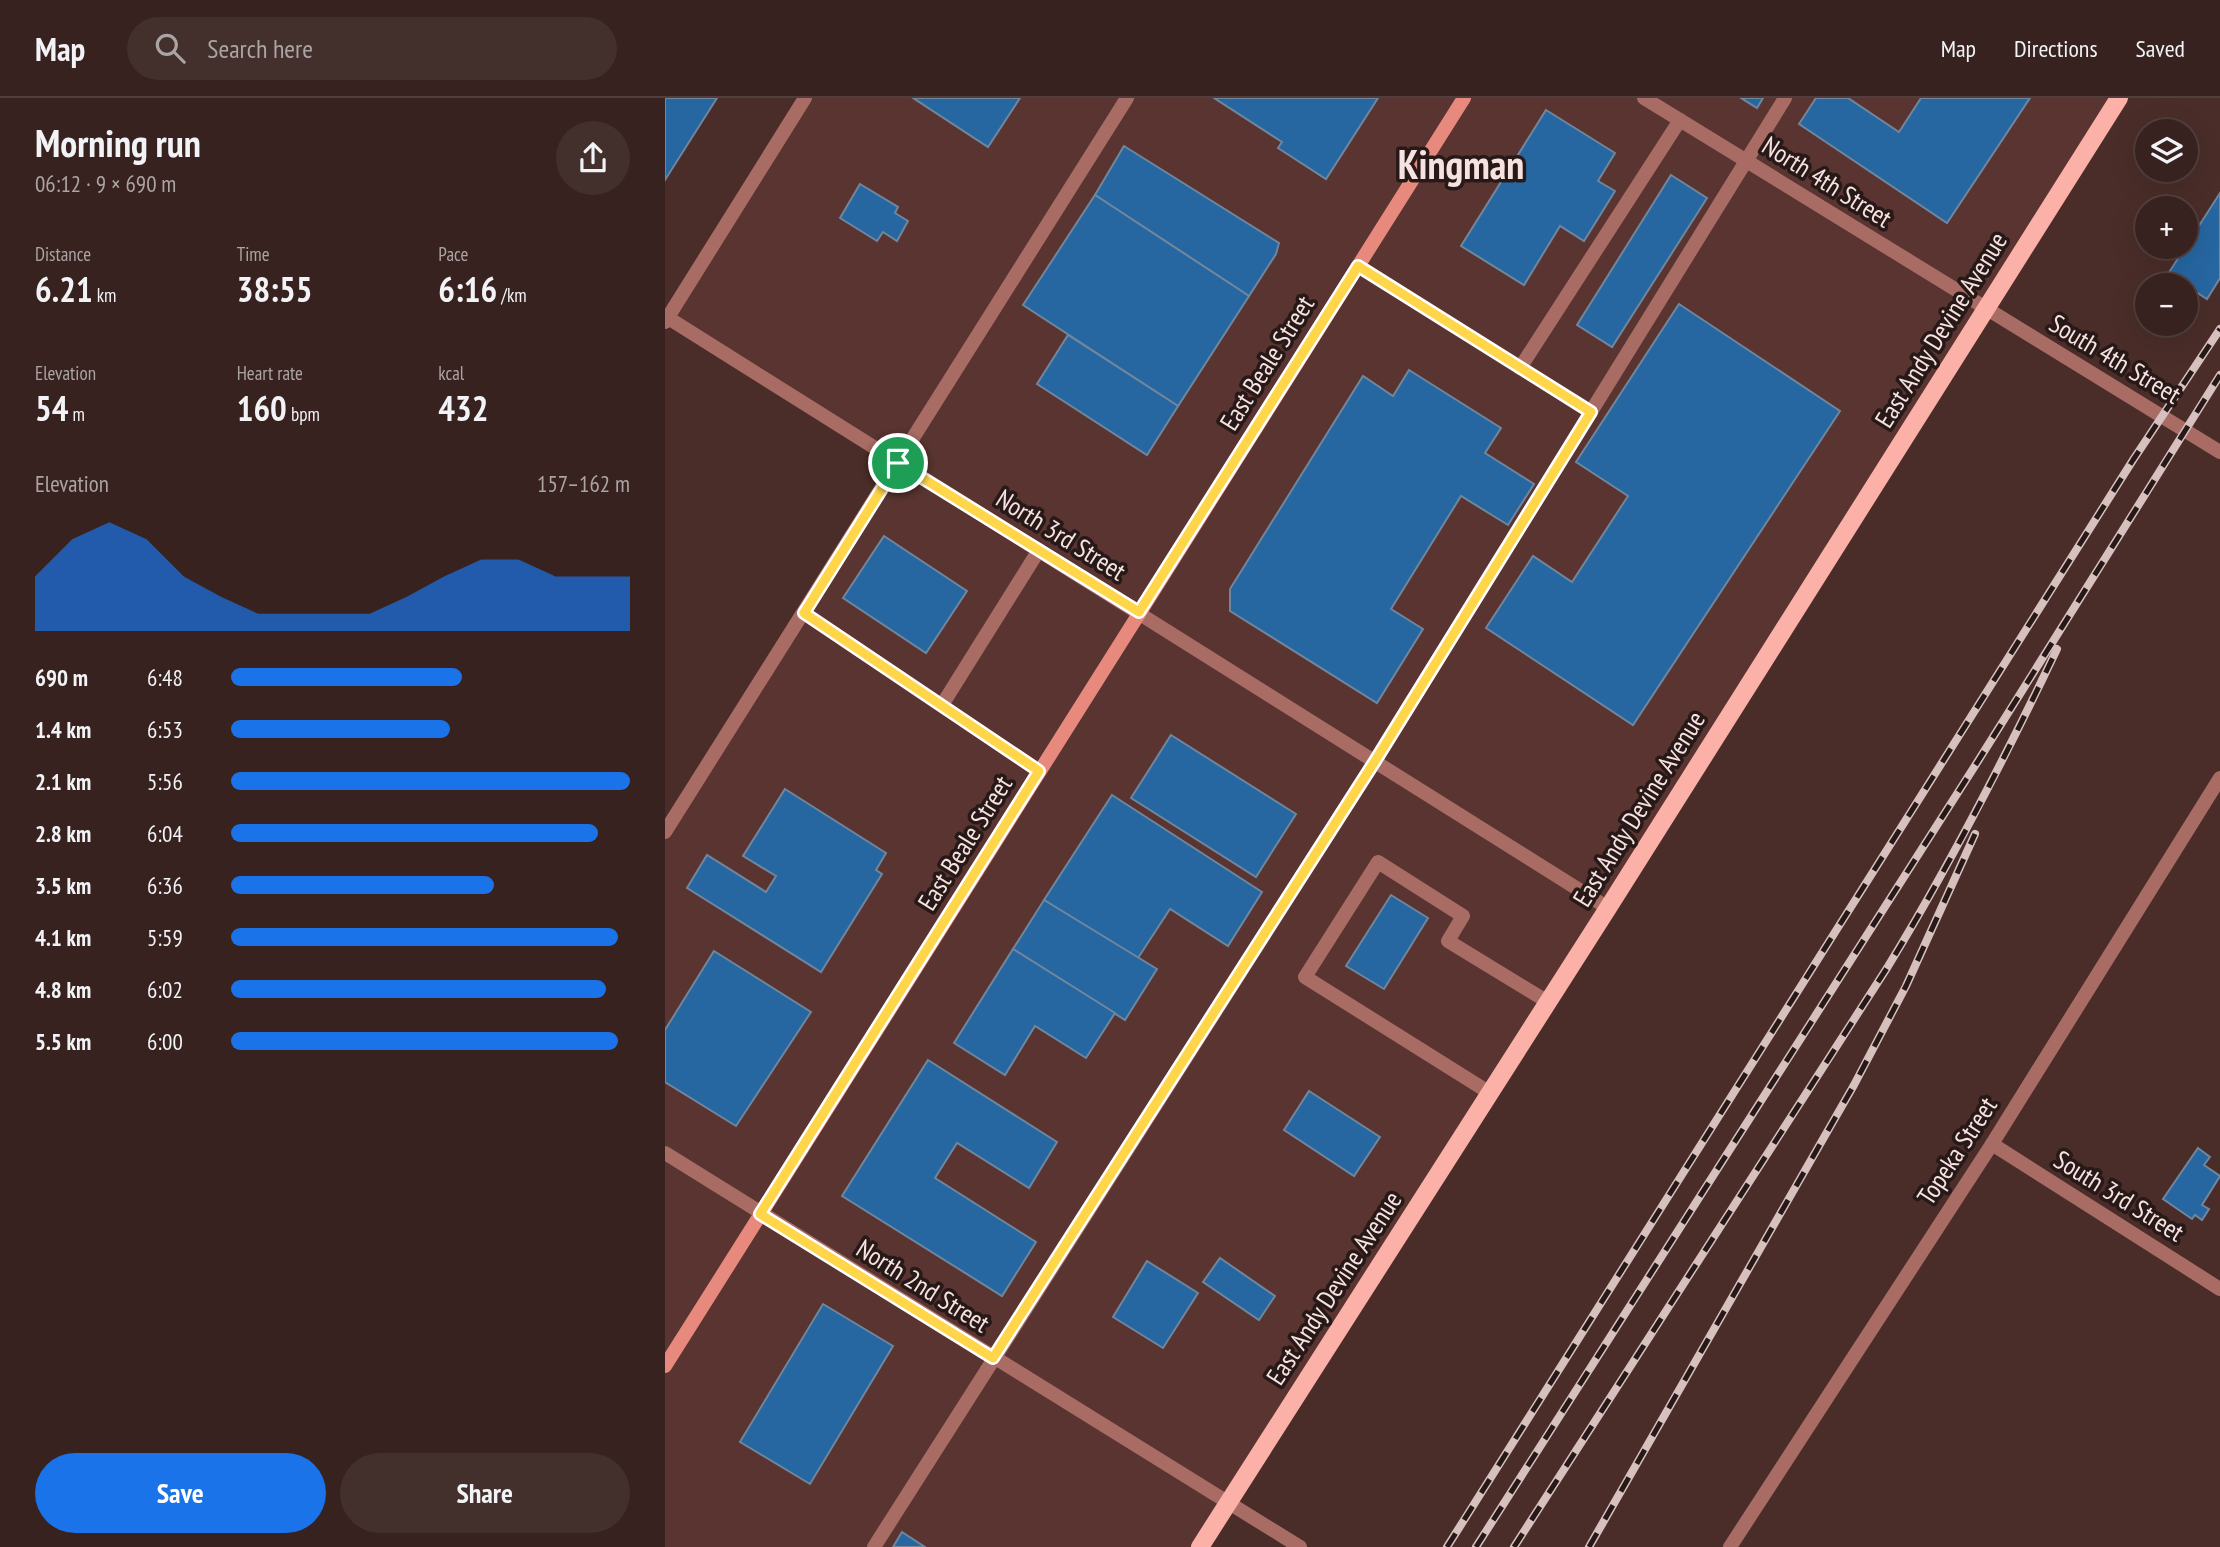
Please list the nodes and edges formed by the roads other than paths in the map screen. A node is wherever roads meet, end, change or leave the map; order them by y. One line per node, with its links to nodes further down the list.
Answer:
1 (805, 98): 11 (street)
2 (1128, 98): 15 (street)
3 (1464, 98): 9 (main road, East Beale Street)
4 (1644, 98): 7 (street, North 4th Street)
5 (1786, 98): 8 (street)
6 (2119, 98): 10 (main road, East Andy Devine Avenue)
7 (1680, 120): 8 (street, North 4th Street); 12 (street)
8 (1746, 161): 10 (street, North 4th Street); 13 (street)
9 (1358, 266): 12 (street); 17 (main road, East Beale Street)
10 (1984, 308): 14 (street, South 4th Street); 24 (main road, East Andy Devine Avenue)
11 (666, 319): 15 (street, North 3rd Street)
12 (1520, 368): 13 (street)
13 (1591, 412): 20 (street)
14 (2220, 452)
15 (898, 463): 16 (street, North 3rd Street); 18 (street)
16 (1039, 550): 17 (street, North 3rd Street); 19 (street)
17 (1139, 612): 20 (street, North 3rd Street); 21 (main road, East Beale Street)
18 (804, 613): 19 (street); 23 (street)
19 (942, 705): 21 (street)
20 (1375, 761): 24 (street, North 3rd Street); 31 (street)
21 (1039, 771): 29 (main road, East Beale Street)
22 (2220, 778): 27 (street, Topeka Street)
23 (665, 832)
24 (1608, 908): 25 (main road, East Andy Devine Avenue)
25 (1548, 1002): 26 (main road, East Andy Devine Avenue); 26 (street)
26 (1490, 1093): 33 (main road, East Andy Devine Avenue)
27 (1991, 1144): 30 (street, South 3rd Street); 37 (street, Topeka Street)
28 (665, 1153): 29 (street, North 2nd Street)
29 (760, 1214): 31 (street, North 2nd Street); 32 (main road, East Beale Street)
30 (2220, 1289)
31 (993, 1358): 33 (street, North 2nd Street); 34 (street)
32 (665, 1366)
33 (1228, 1503): 35 (main road, East Andy Devine Avenue); 36 (street, North 2nd Street)
34 (874, 1547)
35 (1200, 1547)
36 (1300, 1547)
37 (1730, 1547)

